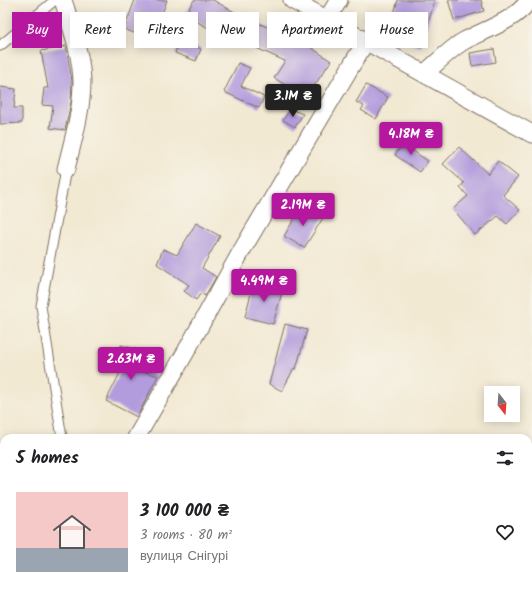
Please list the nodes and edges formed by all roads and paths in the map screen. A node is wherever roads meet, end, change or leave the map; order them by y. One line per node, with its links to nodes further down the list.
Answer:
1 (55, 0): 9 (lane)
2 (63, 0): 13 (street)
3 (292, 0): 6 (street)
4 (339, 0): 7 (street)
5 (529, 0): 11 (street)
6 (314, 12)
7 (331, 12)
8 (365, 43): 15 (street)
9 (0, 46)
10 (378, 48): 11 (street)
11 (424, 74): 12 (street)
12 (532, 134)
13 (66, 169): 14 (lane)
14 (61, 434)
15 (138, 434)

